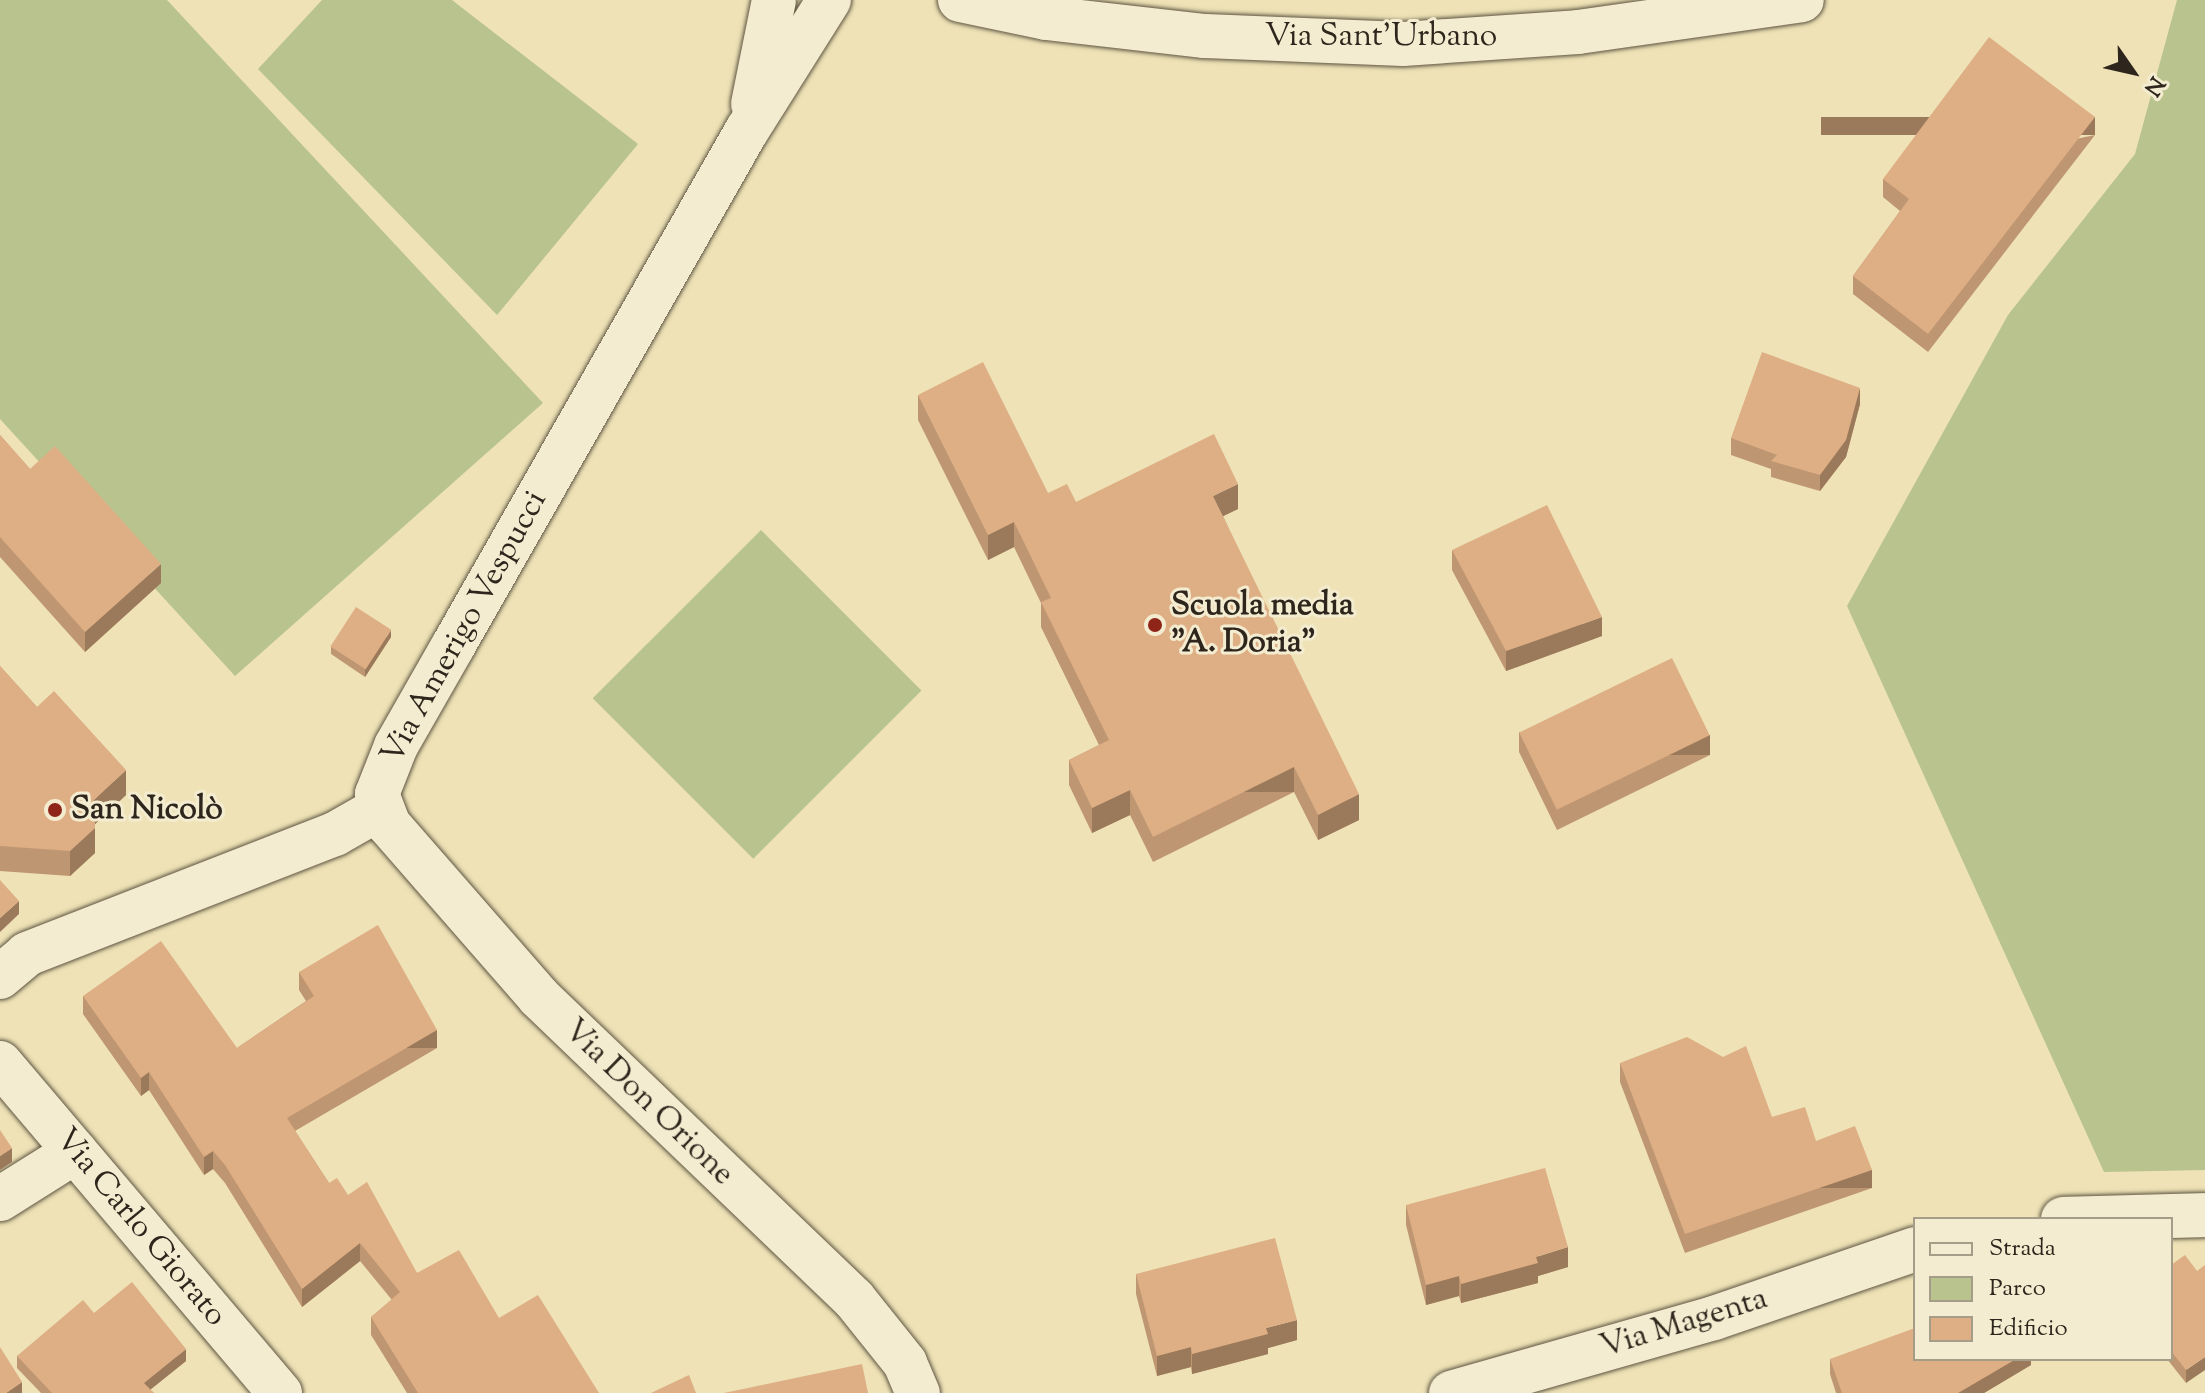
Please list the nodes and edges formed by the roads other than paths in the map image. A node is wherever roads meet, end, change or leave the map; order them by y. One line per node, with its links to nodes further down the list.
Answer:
1 (774, 0): 5 (street, Via Amerigo Vespucci)
2 (829, 0): 5 (street, Via Amerigo Vespucci)
3 (960, 0): 4 (street, Via Sant'Urbano)
4 (1802, 0)
5 (747, 130): 6 (street, Via Amerigo Vespucci)
6 (379, 809): 7 (street, Via Amerigo Vespucci); 15 (street, Via Don Orione)
7 (0, 977)
8 (0, 1063): 9 (street, Via Carlo Giorato)
9 (75, 1152): 10 (street); 14 (street, Via Carlo Giorato)
10 (0, 1199)
11 (2205, 1215): 12 (street)
12 (2134, 1217)
13 (1913, 1250): 16 (street, Via Magenta)
14 (280, 1393)
15 (918, 1393)
16 (1451, 1393)

